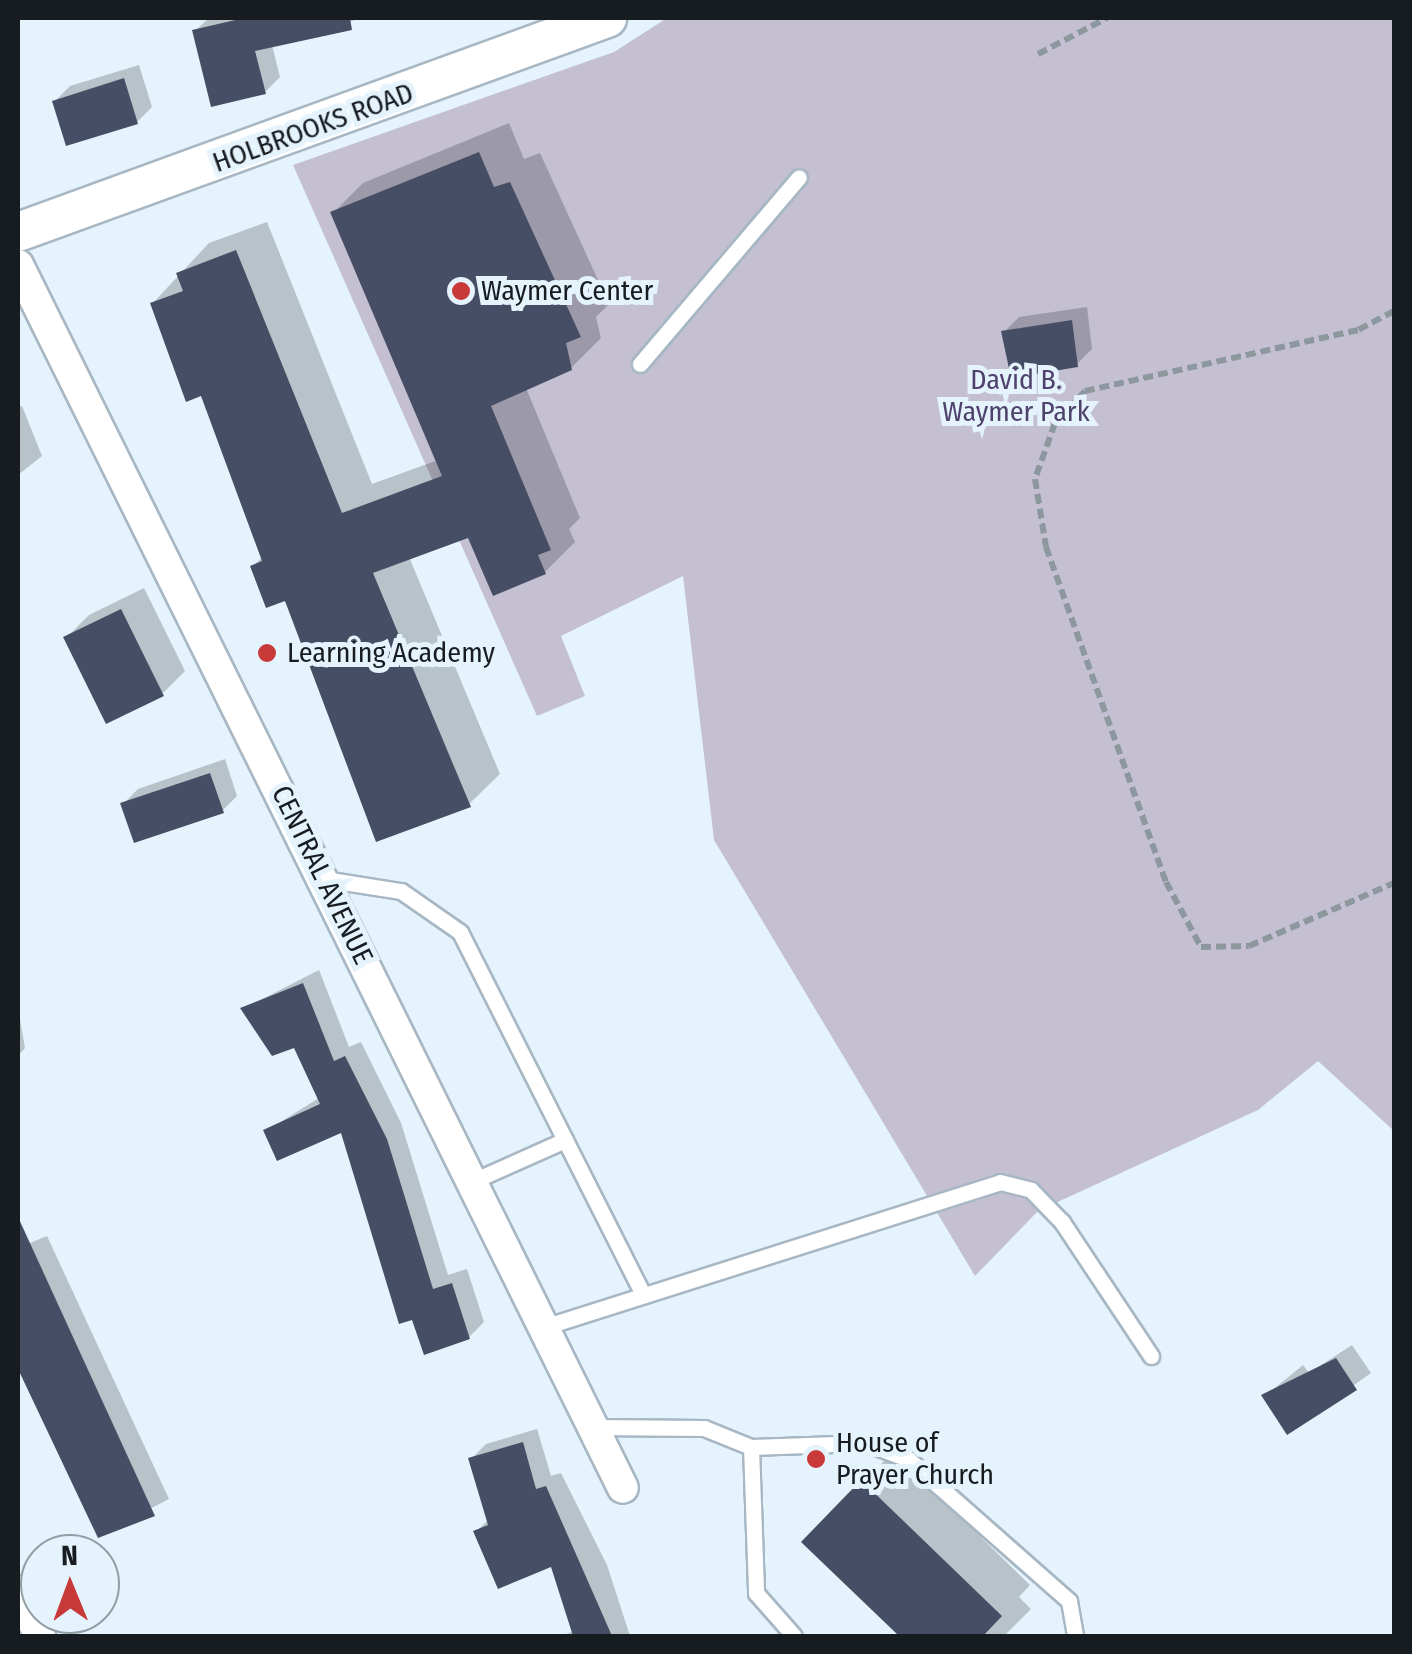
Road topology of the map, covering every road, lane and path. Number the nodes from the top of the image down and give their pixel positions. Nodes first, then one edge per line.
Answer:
1 (607, 18) edge
2 (1107, 18) edge
3 (1038, 54) dead end
4 (799, 176) dead end
5 (18, 232) edge
6 (18, 264) edge
7 (1394, 311) edge
8 (640, 364) dead end
9 (324, 879) junction
10 (1394, 883) edge
11 (565, 1140) junction
12 (472, 1181) junction
13 (643, 1295) junction
14 (544, 1328) junction
15 (1152, 1356) dead end
16 (593, 1427) junction
17 (751, 1447) junction
18 (623, 1488) dead end
19 (18, 1591) edge
20 (40, 1636) edge
21 (794, 1636) edge
22 (1075, 1636) edge

1 - 5 street, HOLBROOKS ROAD
2 - 3 path
4 - 8 lane
6 - 9 street, CENTRAL AVENUE
7 - 10 path
9 - 11 lane
9 - 12 street, CENTRAL AVENUE
11 - 12 lane
11 - 13 lane
12 - 14 street, CENTRAL AVENUE
13 - 14 lane
13 - 15 lane
14 - 16 street, CENTRAL AVENUE
16 - 17 lane
16 - 18 street, CENTRAL AVENUE
17 - 21 lane
17 - 22 lane
19 - 20 street

